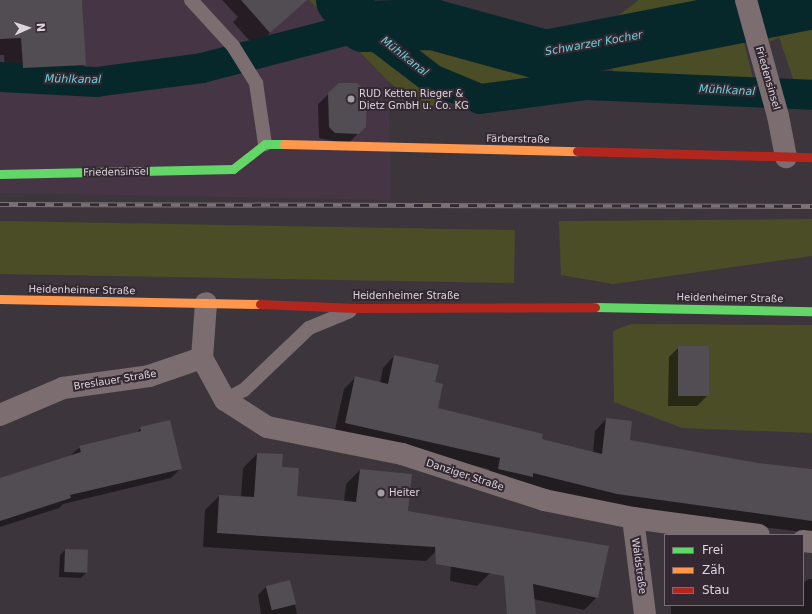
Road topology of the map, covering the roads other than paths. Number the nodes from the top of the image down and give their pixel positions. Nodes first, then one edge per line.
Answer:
1 (191, 0) edge
2 (746, 2) edge
3 (265, 144) junction
4 (786, 157) junction
5 (812, 157) edge
6 (0, 174) edge
7 (0, 299) edge
8 (206, 303) junction
9 (356, 308) junction
10 (812, 311) edge
11 (202, 358) junction
12 (225, 400) junction
13 (0, 415) edge
14 (633, 518) junction
15 (752, 534) edge
16 (645, 614) edge

1 - 3 lane
2 - 4 street, Friedensinsel
3 - 4 street, Färberstraße
3 - 6 street, Friedensinsel
4 - 5 street, Färberstraße
7 - 8 street, Heidenheimer Straße
8 - 9 street, Heidenheimer Straße
8 - 11 street
9 - 10 street, Heidenheimer Straße
9 - 12 lane
11 - 12 street, Danziger Straße
11 - 13 street, Breslauer Straße
12 - 14 street, Danziger Straße
14 - 15 street, Danziger Straße
14 - 16 street, Waldstraße

